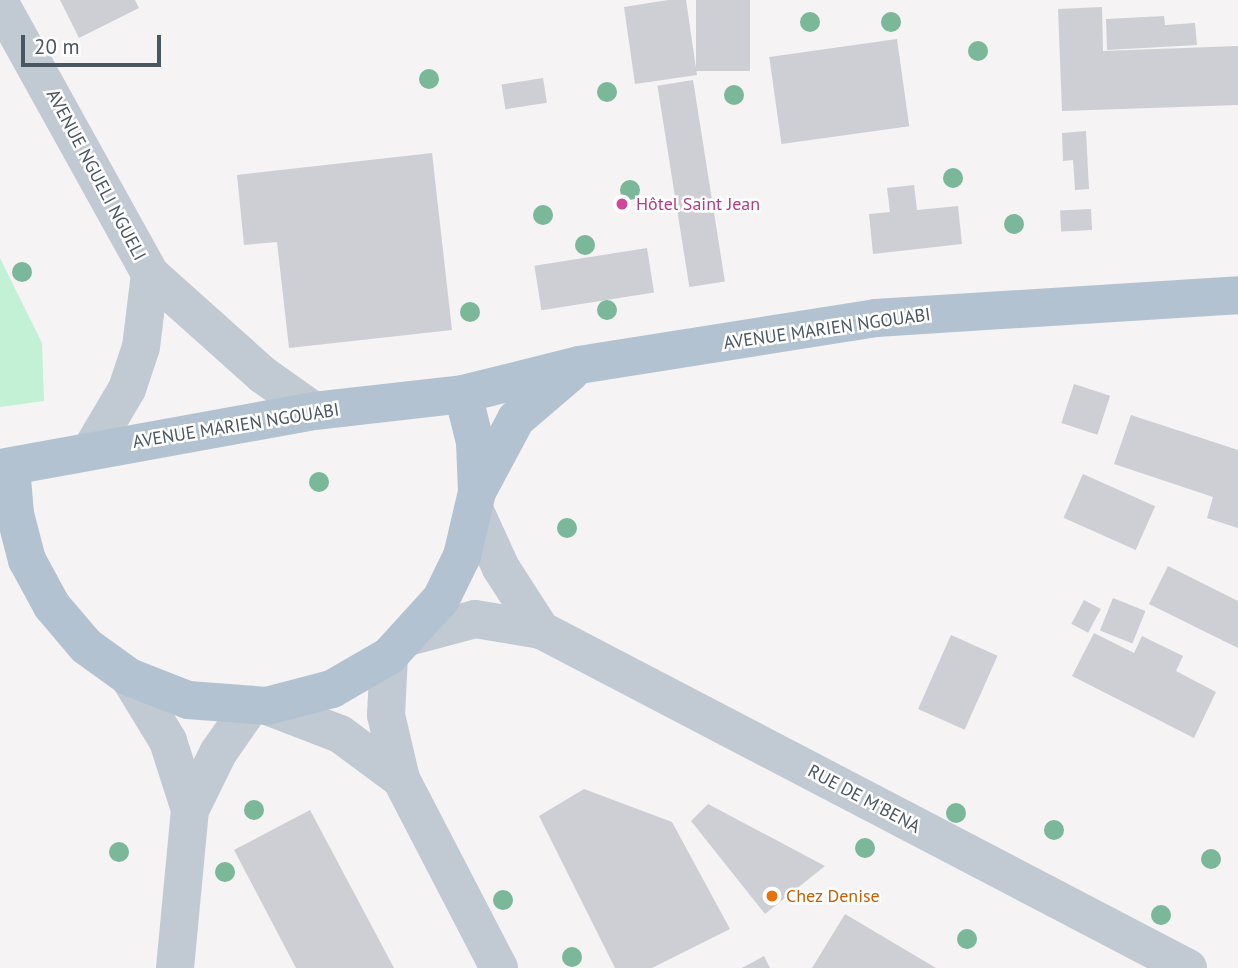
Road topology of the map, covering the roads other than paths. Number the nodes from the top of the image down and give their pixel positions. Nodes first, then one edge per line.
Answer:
1 (0, 3) edge
2 (150, 274) junction
3 (1238, 295) edge
4 (579, 365) junction
5 (463, 394) junction
6 (314, 411) junction
7 (91, 450) junction
8 (6, 467) edge
9 (476, 501) junction
10 (14, 549) edge
11 (541, 630) junction
12 (401, 646) junction
13 (129, 677) junction
14 (259, 706) junction
15 (401, 779) junction
16 (190, 810) junction
17 (175, 968) edge
18 (499, 968) edge
19 (1188, 968) edge

1 - 2 street, AVENUE NGUELI NGUELI
2 - 6 street, AVENUE NGUELI NGUELI
2 - 7 street
3 - 4 main road, AVENUE MARIEN NGOUABI
4 - 5 main road, AVENUE MARIEN NGOUABI
4 - 9 main road
5 - 6 main road, AVENUE MARIEN NGOUABI
5 - 9 main road, AVENUE MARIEN NGOUABI
6 - 7 main road, AVENUE MARIEN NGOUABI
7 - 8 main road, AVENUE MARIEN NGOUABI
8 - 10 main road, AVENUE MARIEN NGOUABI
9 - 11 street, RUE DE M'BENA
9 - 12 main road, AVENUE MARIEN NGOUABI
10 - 13 main road, AVENUE MARIEN NGOUABI
11 - 12 street, RUE DE M'BENA
11 - 19 street, RUE DE M'BENA
12 - 14 main road, AVENUE MARIEN NGOUABI
12 - 15 street
13 - 14 main road, AVENUE MARIEN NGOUABI
13 - 16 street
14 - 15 street
14 - 16 street
15 - 18 street
16 - 17 street

